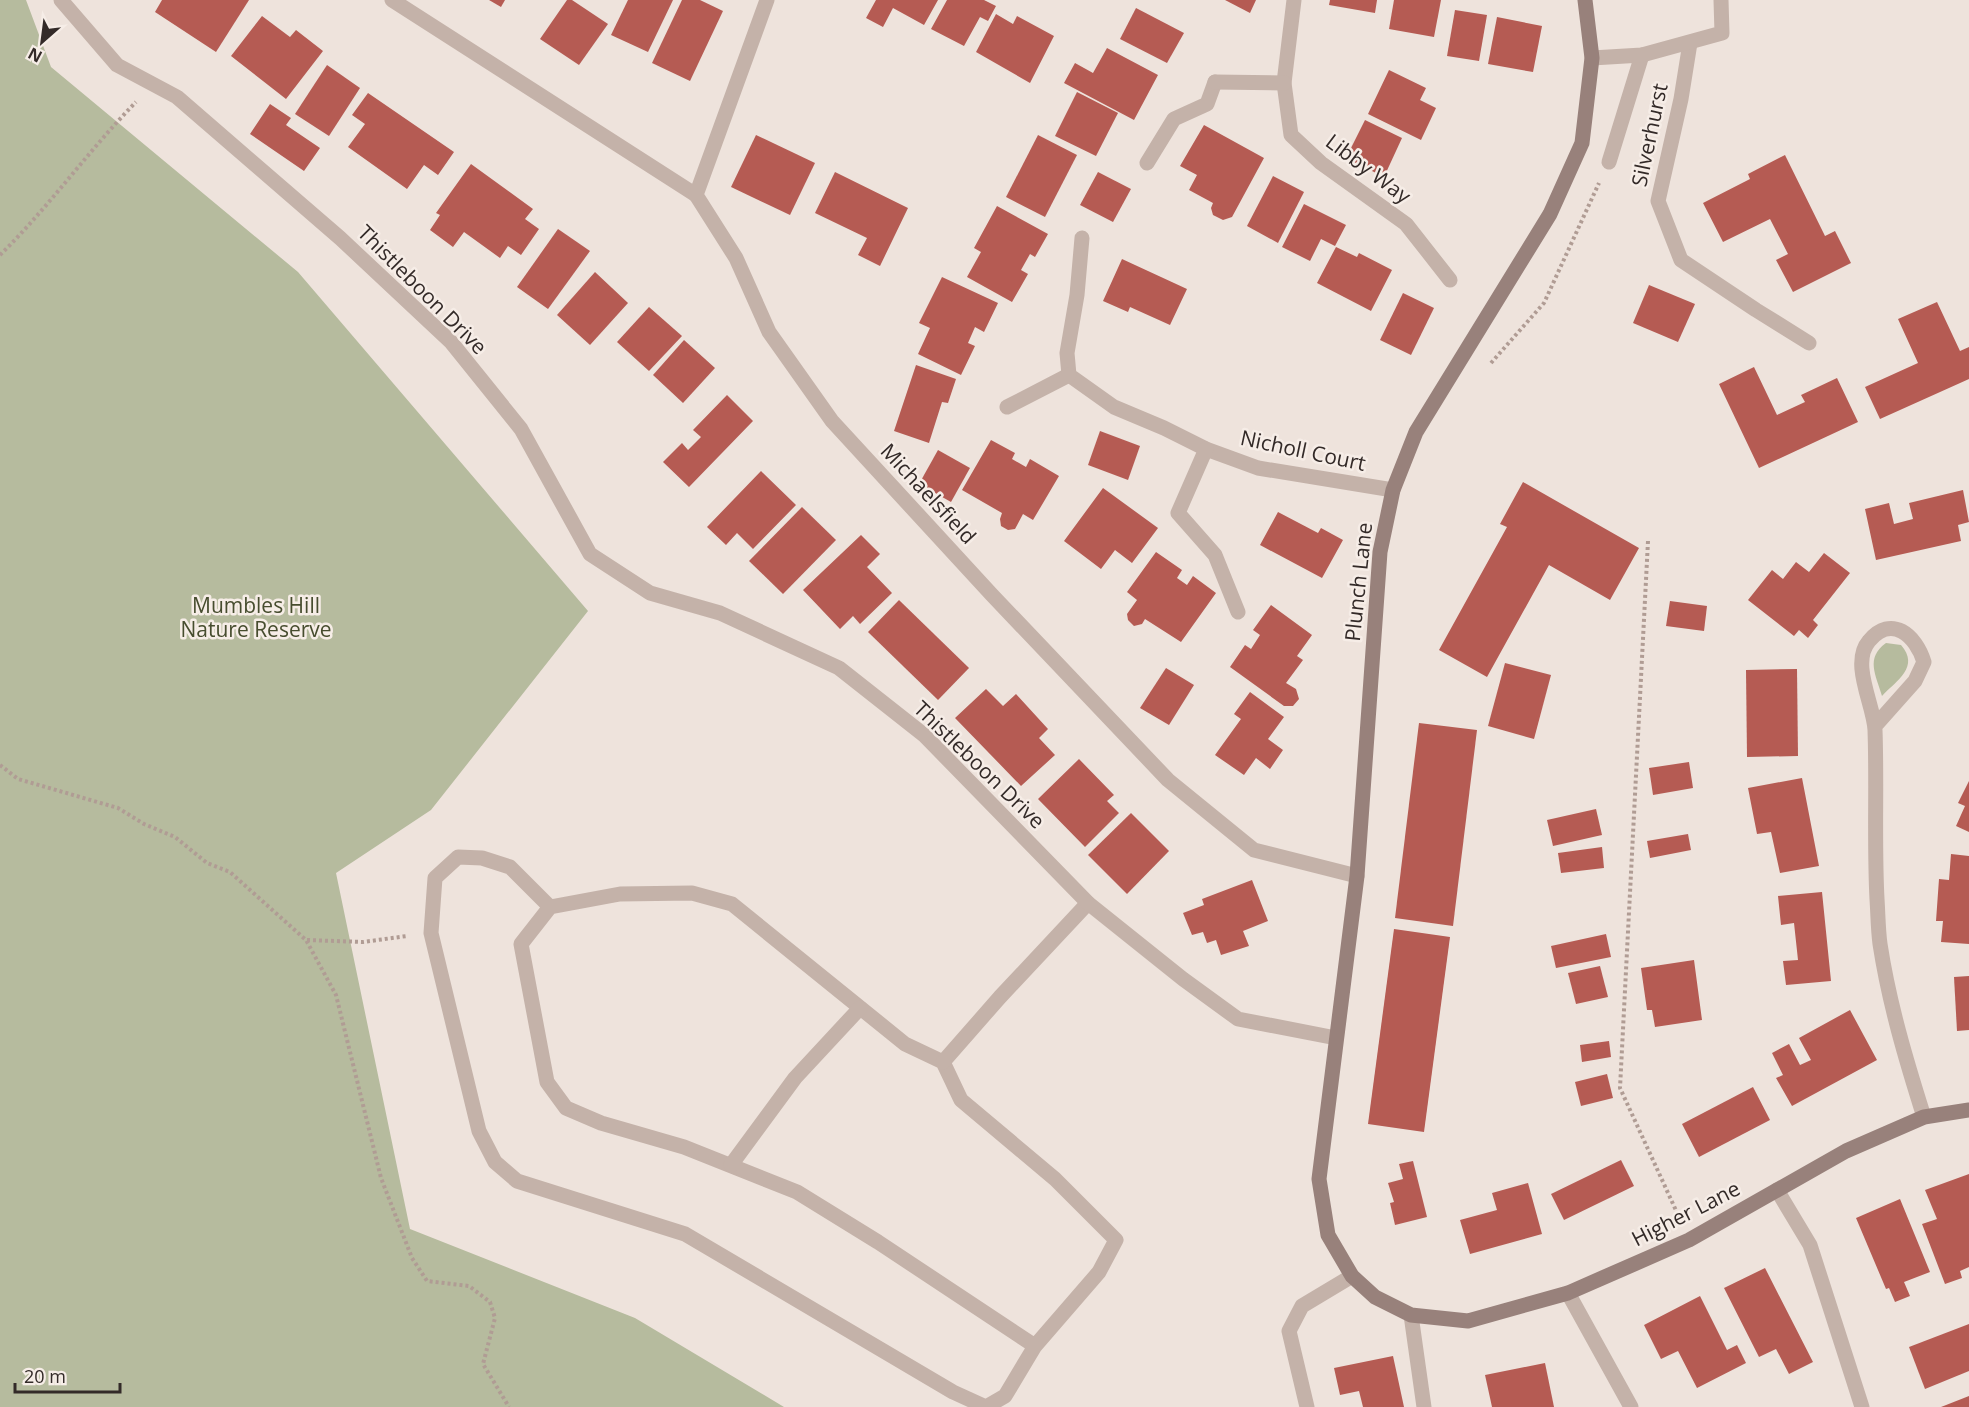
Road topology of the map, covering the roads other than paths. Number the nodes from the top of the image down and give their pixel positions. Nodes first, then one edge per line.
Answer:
1 (61, 0) edge
2 (392, 0) edge
3 (767, 0) edge
4 (1294, 0) edge
5 (1585, 0) edge
6 (1721, 0) edge
7 (1690, 42) junction
8 (1642, 55) junction
9 (1592, 58) junction
10 (1284, 83) junction
11 (1609, 162) dead end
12 (1147, 163) dead end
13 (696, 195) junction
14 (1082, 238) dead end
15 (1450, 280) dead end
16 (1809, 343) dead end
17 (1069, 375) junction
18 (1006, 407) dead end
19 (1206, 449) junction
20 (1393, 490) junction
21 (1238, 612) dead end
22 (1875, 726) junction
23 (1357, 876) junction
24 (1088, 903) junction
25 (550, 907) junction
26 (860, 1008) junction
27 (1336, 1038) junction
28 (943, 1062) junction
29 (1969, 1110) edge
30 (1924, 1117) junction
31 (731, 1166) junction
32 (1777, 1190) junction
33 (1352, 1276) junction
34 (1568, 1293) junction
35 (1411, 1315) junction
36 (1035, 1346) junction
37 (1307, 1407) edge
38 (1424, 1407) edge
39 (1631, 1407) edge
40 (1862, 1407) edge

1 - 24 street, Thistleboon Drive
2 - 13 street
3 - 13 street
4 - 10 street, Libby Way
5 - 9 street, Plunch Lane
6 - 7 street
7 - 8 street
7 - 16 street, Silverhurst
8 - 9 street
8 - 11 street
9 - 20 street, Plunch Lane
10 - 12 street
10 - 15 street, Libby Way
13 - 23 street, Michaelsfield
14 - 17 street
17 - 18 street
17 - 19 street, Nicholl Court
19 - 20 street, Nicholl Court
19 - 21 street
20 - 23 street, Plunch Lane
22 - 22 street
22 - 30 street
23 - 27 street, Plunch Lane
24 - 27 street, Thistleboon Drive
24 - 28 street
25 - 26 street
25 - 31 street
25 - 36 street
26 - 28 street
26 - 31 street
27 - 33 street, Plunch Lane
28 - 36 street
29 - 30 street, Higher Lane
30 - 32 street, Higher Lane
31 - 36 street
32 - 34 street, Higher Lane
32 - 40 street
33 - 35 street, Plunch Lane
33 - 37 street
34 - 35 street, Higher Lane
34 - 39 street
35 - 38 street

